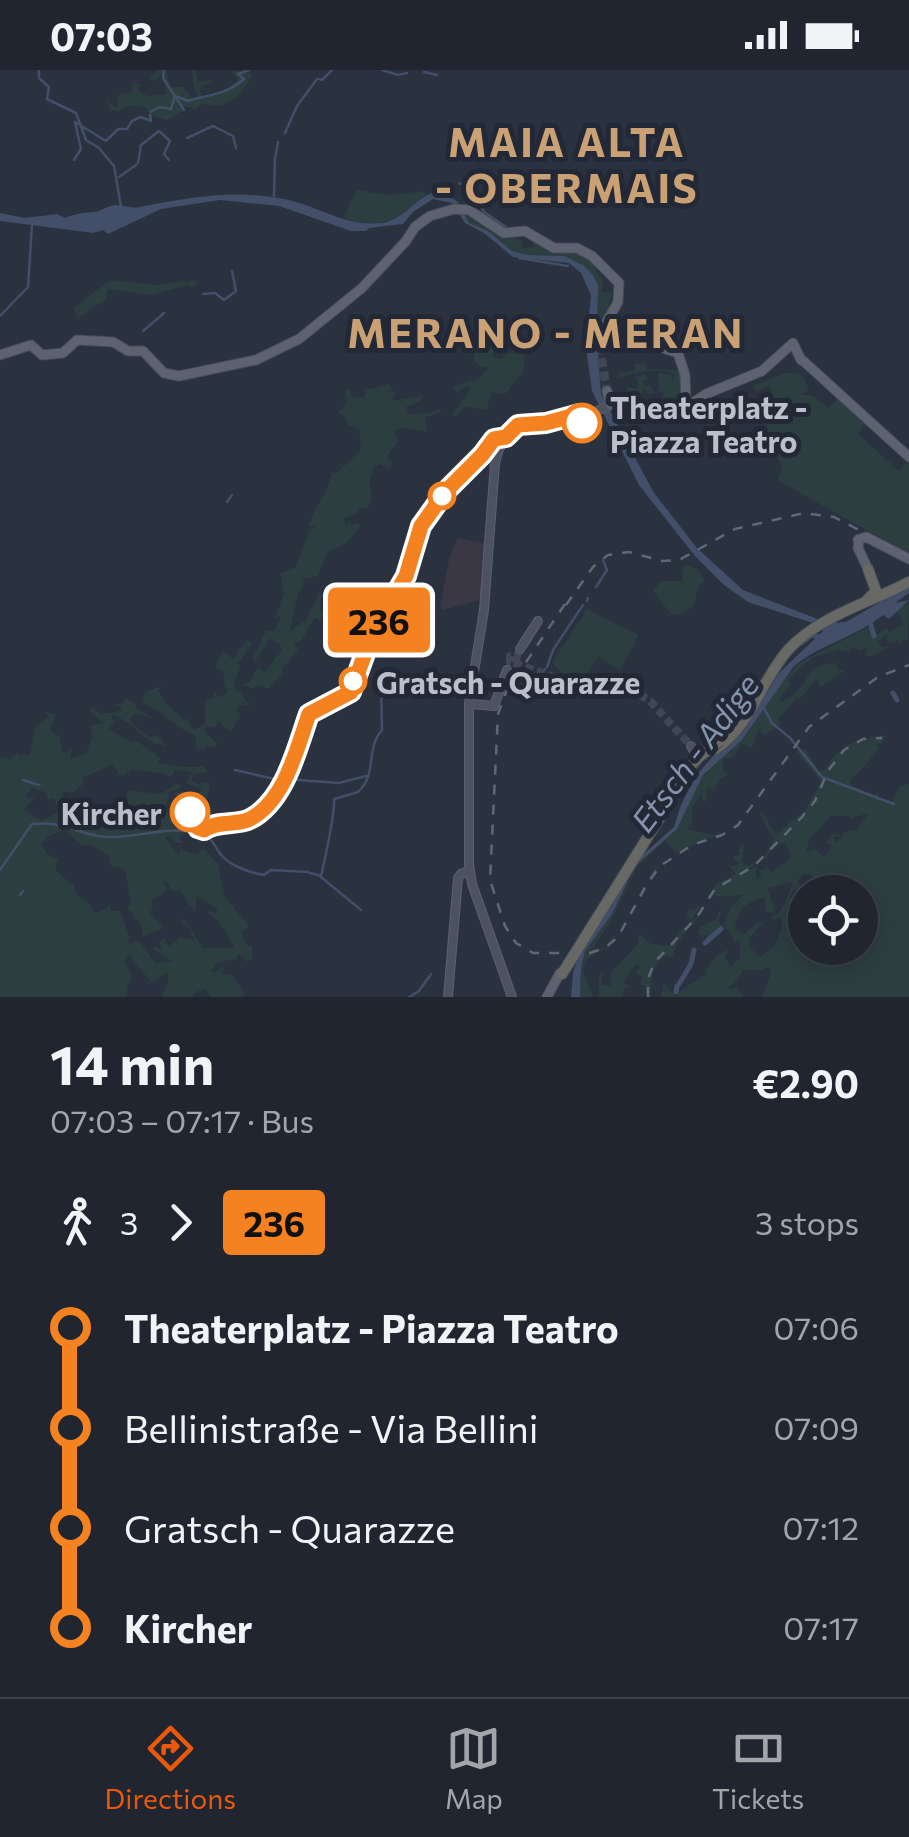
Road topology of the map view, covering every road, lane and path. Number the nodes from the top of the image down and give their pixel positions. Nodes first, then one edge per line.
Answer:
1 (0, 355) edge
2 (606, 391) tunnel mouth
3 (685, 404) junction
4 (594, 412) junction
5 (909, 456) edge
6 (909, 560) edge
7 (868, 569) joint
8 (909, 581) edge
9 (875, 584) junction
10 (891, 589) junction
11 (852, 608) junction
12 (827, 620) junction
13 (538, 622) dead end
14 (520, 650) tunnel mouth
15 (781, 657) junction
16 (506, 670) dead end
17 (471, 703) junction
18 (739, 726) junction
19 (695, 761) junction
20 (665, 813) junction
21 (656, 831) dead end
22 (637, 854) junction
23 (470, 871) junction
24 (561, 973) junction
25 (550, 994) edge
26 (448, 997) edge
27 (512, 997) edge
28 (560, 997) edge

1 - 3 main road
2 - 4 main road
3 - 4 main road
3 - 5 main road
4 - 17 main road
6 - 7 main road
7 - 9 highway
8 - 10 highway
8 - 12 highway
9 - 10 highway
9 - 11 highway
10 - 11 highway
11 - 12 highway
12 - 15 highway
12 - 15 highway
13 - 14 main road
15 - 18 highway
15 - 18 highway
16 - 17 main road
17 - 23 main road
18 - 19 highway, bridge
18 - 19 highway
19 - 20 highway
20 - 22 highway
20 - 24 highway
21 - 22 highway
22 - 24 highway
23 - 26 main road
23 - 27 main road
24 - 25 main road
24 - 28 main road

